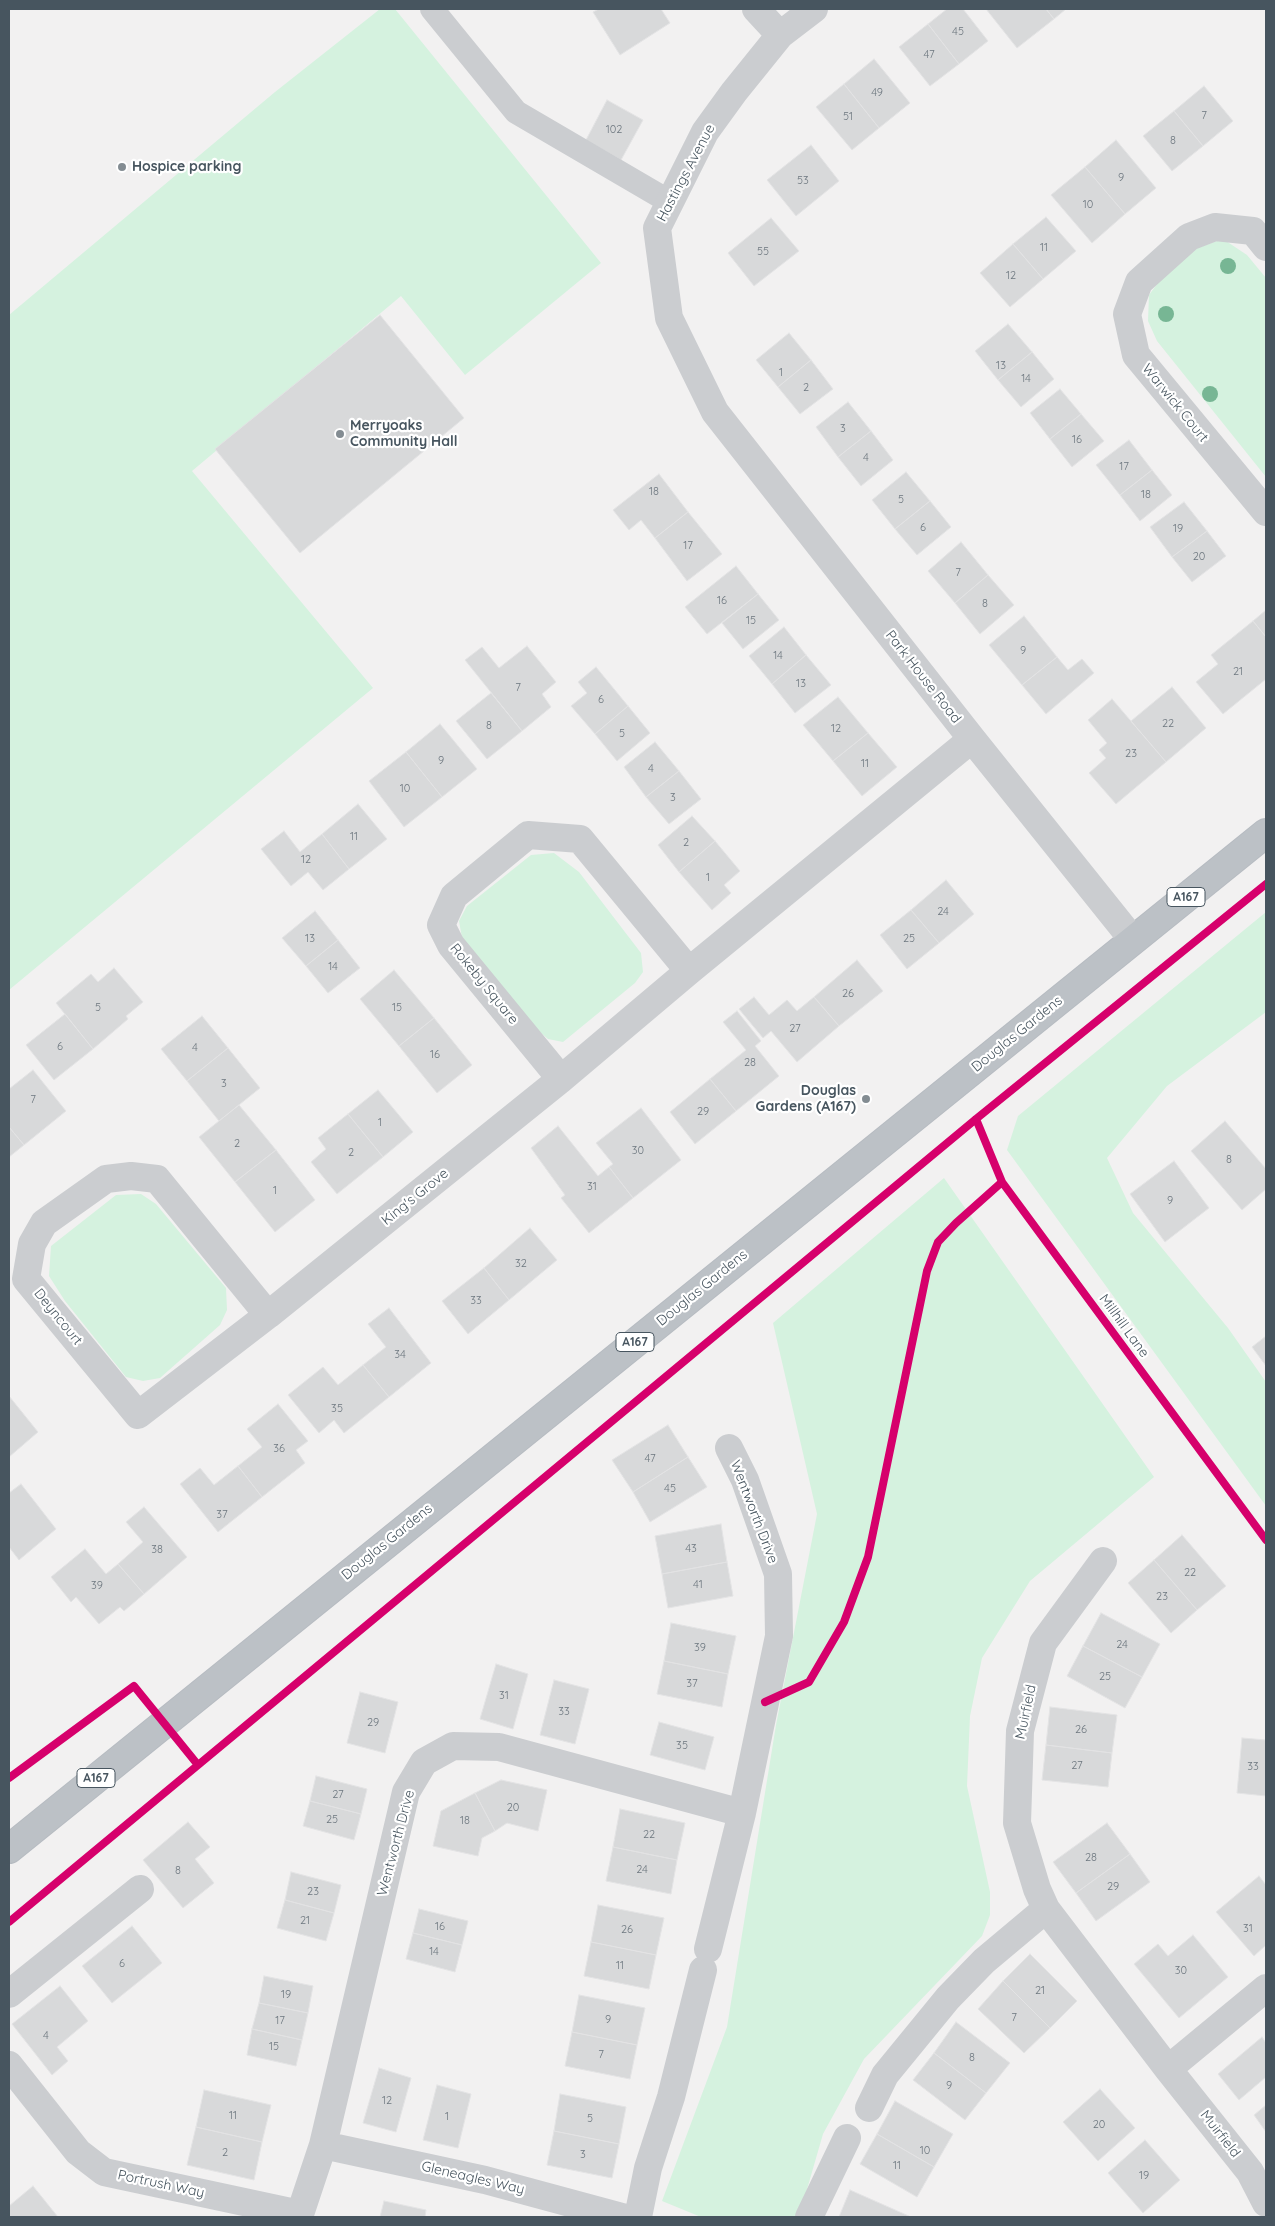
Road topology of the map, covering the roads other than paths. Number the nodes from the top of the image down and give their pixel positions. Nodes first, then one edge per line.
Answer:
1 (432, 9) edge
2 (756, 9) edge
3 (814, 9) edge
4 (780, 35) junction
5 (670, 202) junction
6 (1266, 247) edge
7 (715, 412) joint
8 (1266, 512) edge
9 (972, 739) junction
10 (1266, 833) edge
11 (1133, 940) junction
12 (689, 971) junction
13 (561, 1080) junction
14 (268, 1315) junction
15 (730, 1448) dead end
16 (1103, 1561) dead end
17 (742, 1813) junction
18 (9, 1849) edge
19 (140, 1889) dead end
20 (1046, 1909) junction
21 (1266, 1988) edge
22 (9, 1994) edge
23 (9, 2065) edge
24 (1168, 2069) junction
25 (869, 2108) dead end
26 (847, 2138) dead end
27 (323, 2145) junction
28 (1266, 2203) edge
29 (300, 2215) edge
30 (622, 2217) edge
31 (638, 2217) edge
32 (809, 2217) edge

1 - 5 lane
2 - 4 street
3 - 4 street, Hastings Avenue
4 - 5 street, Hastings Avenue
5 - 7 street, Hastings Avenue
6 - 8 street, Warwick Court
7 - 9 street, Park House Road
9 - 11 street, Park House Road
9 - 12 street, King's Grove
10 - 11 highway, Douglas Gardens / A167
11 - 18 highway, Douglas Gardens / A167
12 - 13 street, King's Grove
12 - 13 street, Rokeby Square
13 - 14 street, King's Grove
14 - 14 street, Deyncourt
15 - 17 street, Wentworth Drive
16 - 20 street, Muirfield
17 - 27 street, Wentworth Drive
17 - 31 street, Wentworth Drive
19 - 22 street
20 - 24 street, Muirfield
20 - 25 street
21 - 24 street
23 - 29 street, Portrush Way
24 - 28 street, Muirfield
26 - 32 street
27 - 29 street, Wentworth Drive
27 - 30 street, Gleneagles Way

